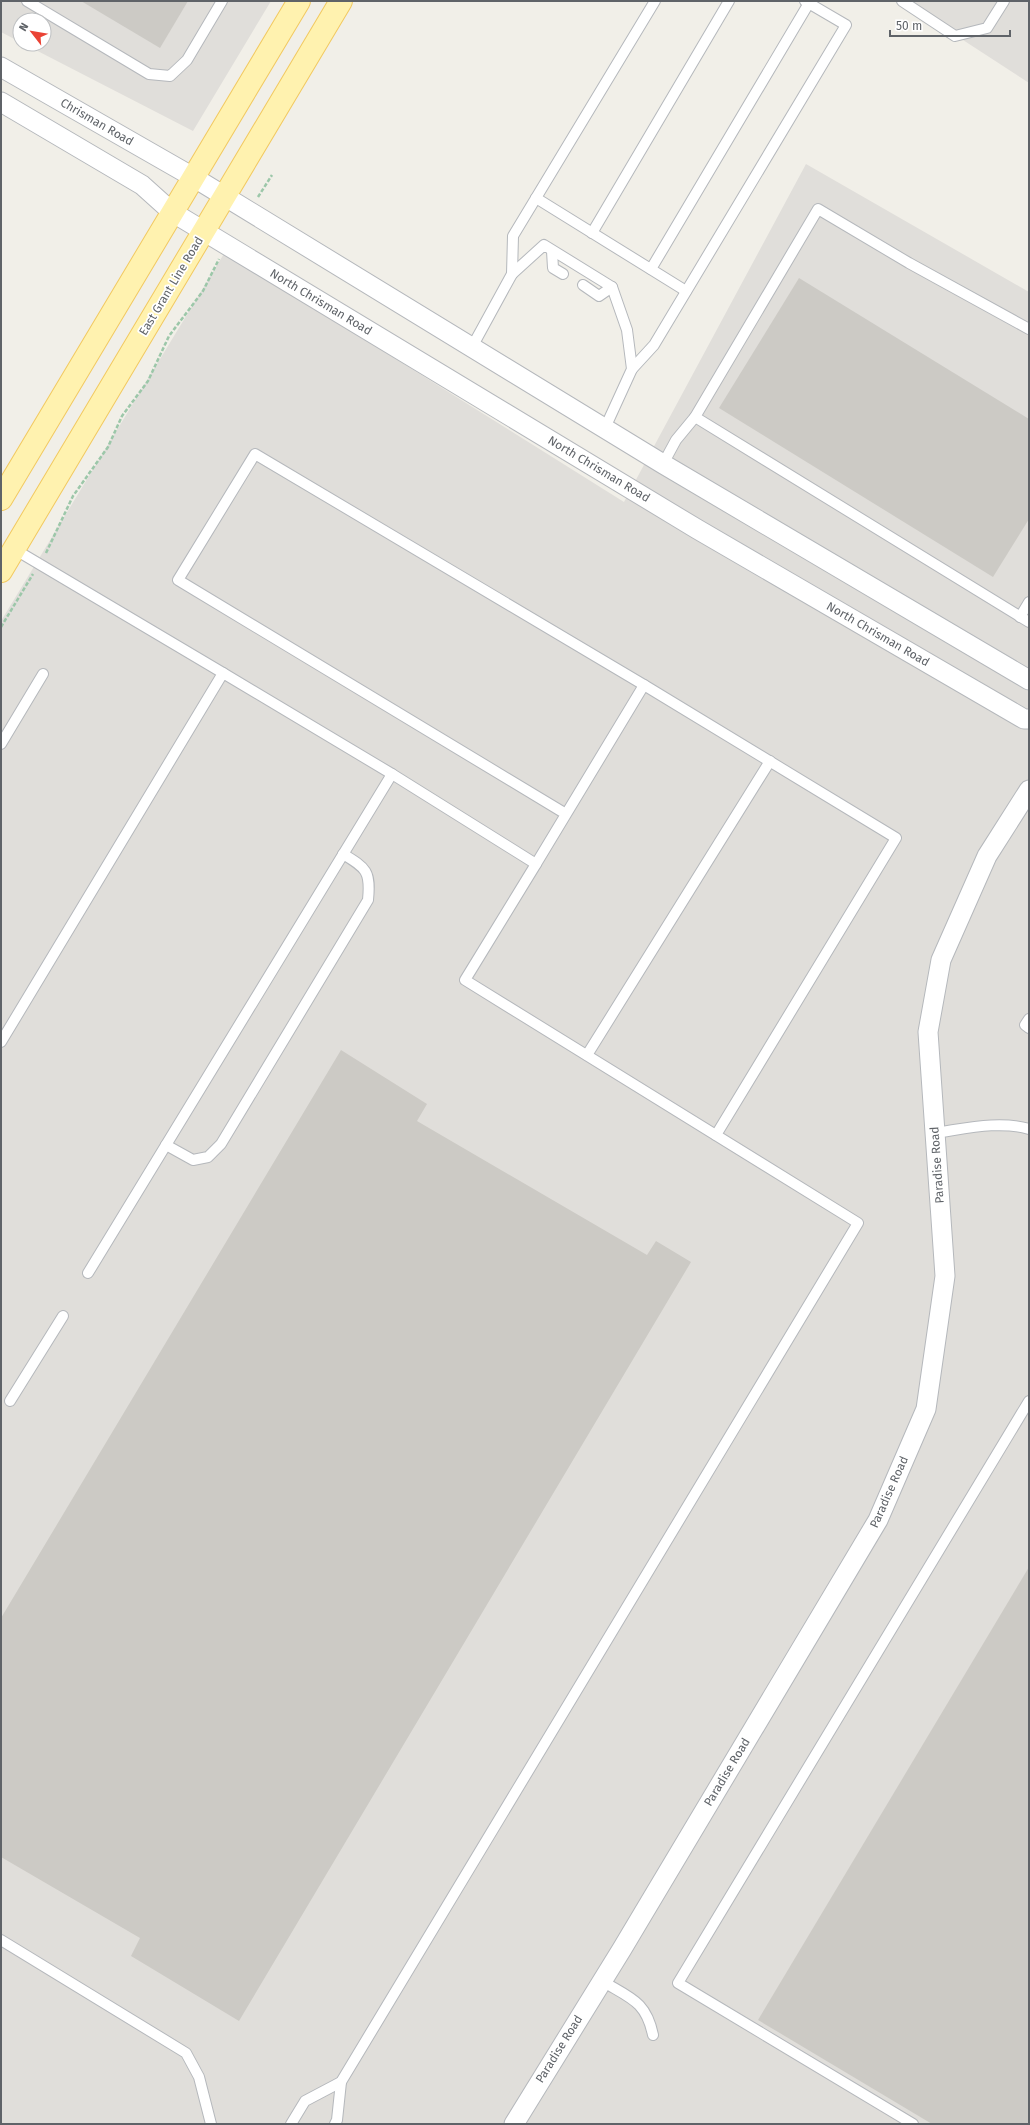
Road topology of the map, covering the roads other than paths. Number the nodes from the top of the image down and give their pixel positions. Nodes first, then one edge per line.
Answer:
1 (27, 1) edge
2 (222, 1) edge
3 (299, 1) edge
4 (341, 1) edge
5 (655, 1) edge
6 (729, 1) edge
7 (902, 1) edge
8 (1004, 1) edge
9 (807, 2) edge
10 (1, 67) edge
11 (1, 102) edge
12 (193, 178) junction
13 (224, 196) junction
14 (536, 198) junction
15 (172, 212) junction
16 (204, 231) junction
17 (592, 233) junction
18 (552, 251) junction
19 (651, 269) junction
20 (512, 274) junction
21 (563, 274) dead end
22 (583, 285) dead end
23 (612, 287) junction
24 (686, 291) junction
25 (1029, 329) edge
26 (472, 347) junction
27 (632, 368) junction
28 (695, 417) junction
29 (605, 428) junction
30 (663, 464) junction
31 (3, 490) edge
32 (14, 549) junction
33 (1, 571) edge
34 (1029, 602) edge
35 (1025, 620) edge
36 (223, 673) junction
37 (43, 674) dead end
38 (1029, 680) edge
39 (644, 685) junction
40 (1029, 719) edge
41 (1, 744) edge
42 (770, 761) junction
43 (392, 774) junction
44 (1029, 790) edge
45 (566, 814) junction
46 (343, 854) junction
47 (536, 864) junction
48 (1029, 1019) edge
49 (1029, 1028) edge
50 (1, 1042) edge
51 (587, 1055) junction
52 (1029, 1128) edge
53 (934, 1133) junction
54 (716, 1135) junction
55 (166, 1145) junction
56 (88, 1274) dead end
57 (63, 1316) dead end
58 (10, 1401) dead end
59 (1029, 1402) edge
60 (1, 1940) edge
61 (602, 1982) junction
62 (653, 2035) dead end
63 (341, 2082) junction
64 (211, 2124) edge
65 (291, 2124) edge
66 (335, 2124) edge
67 (514, 2124) edge
68 (913, 2124) edge

1 - 2 lane
3 - 12 main road
4 - 13 main road, East Grant Line Road
5 - 14 lane
6 - 17 lane
7 - 8 lane
9 - 19 lane
9 - 24 lane
10 - 12 street, Chrisman Road
11 - 15 street
12 - 13 street
12 - 15 main road
13 - 16 main road, East Grant Line Road
13 - 26 street
14 - 17 lane
14 - 20 lane
15 - 16 street, North Chrisman Road
15 - 31 main road
16 - 32 main road, East Grant Line Road
16 - 40 street, North Chrisman Road
17 - 19 lane
18 - 20 lane
18 - 21 lane
18 - 23 lane
19 - 24 lane
20 - 26 lane
22 - 23 lane
23 - 27 lane
24 - 27 lane
25 - 28 lane
26 - 29 street
27 - 29 lane
28 - 30 lane
28 - 35 lane
29 - 30 street
30 - 38 street
32 - 33 main road, East Grant Line Road
32 - 36 lane
34 - 35 lane
36 - 43 lane
36 - 50 lane
37 - 41 lane
39 - 42 lane
39 - 45 lane
39 - 45 lane
42 - 51 lane
42 - 54 lane
43 - 46 lane
43 - 47 lane
44 - 53 street, Paradise Road
45 - 47 lane
46 - 55 lane
46 - 55 lane
47 - 51 lane
48 - 49 lane
51 - 54 lane
52 - 53 lane
53 - 61 street, Paradise Road
54 - 63 lane
55 - 56 lane
57 - 58 lane
59 - 68 lane
60 - 64 lane
61 - 62 lane
61 - 67 street, Paradise Road
63 - 65 lane
63 - 66 lane

